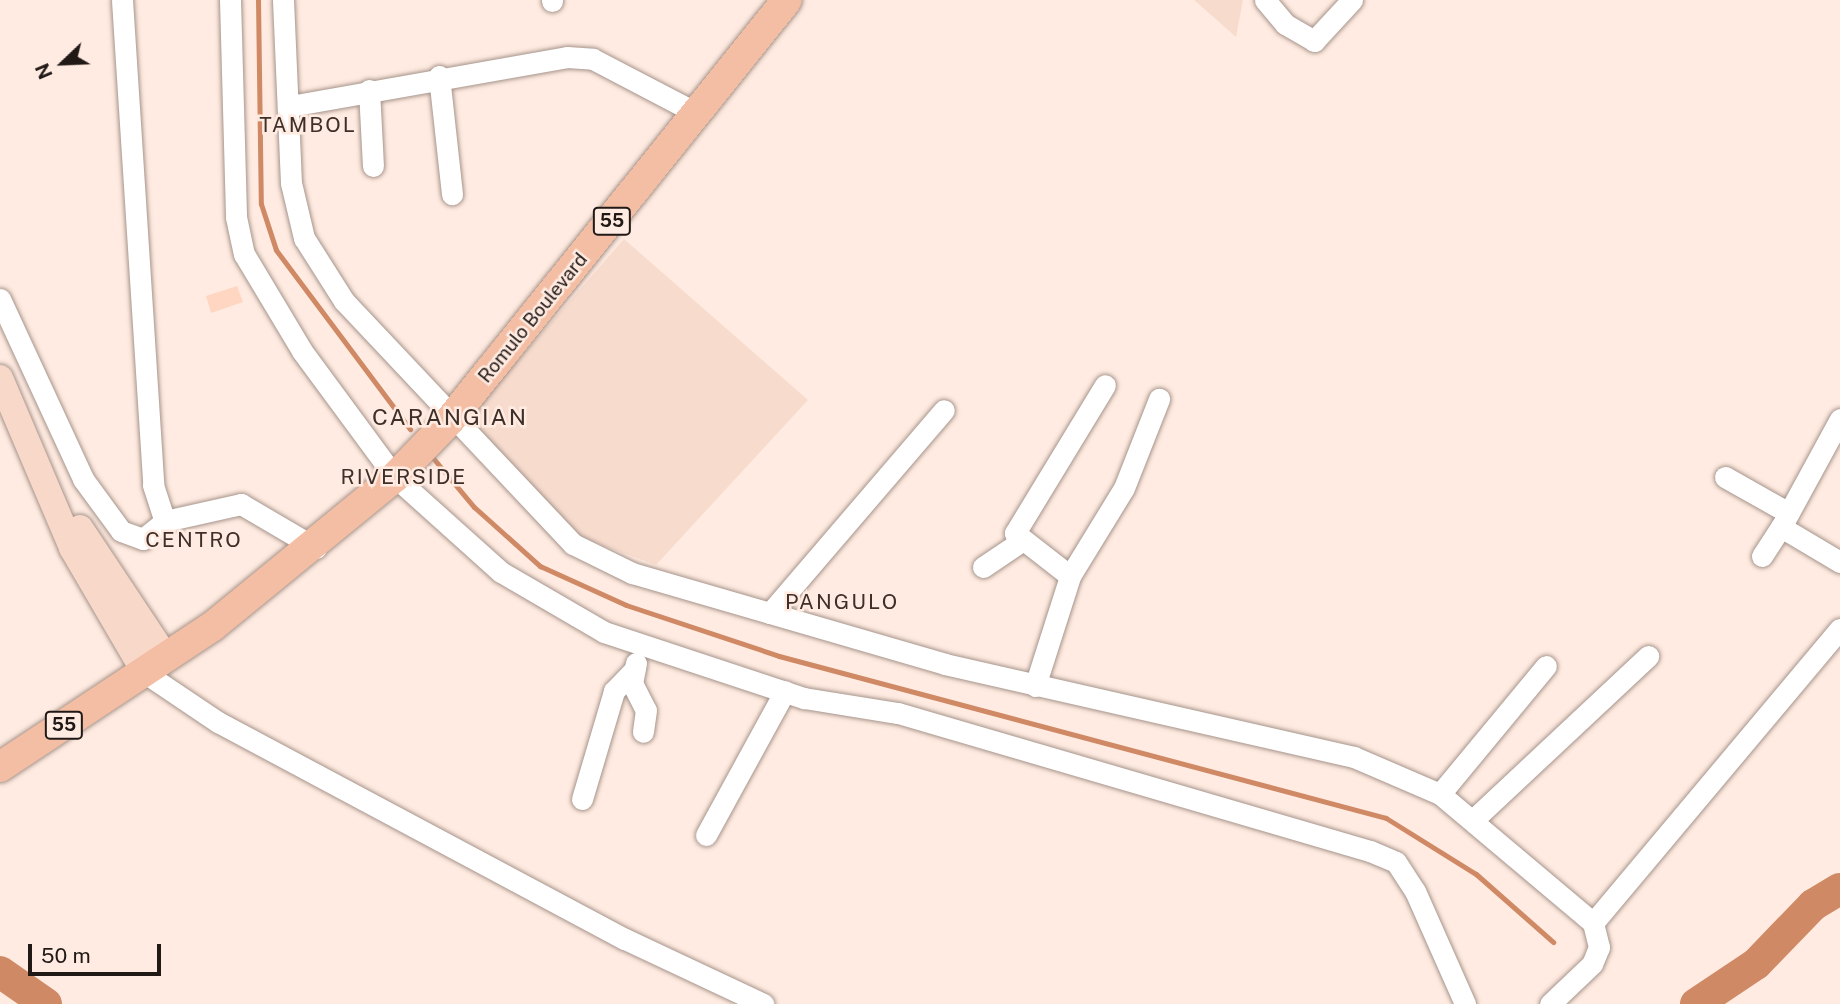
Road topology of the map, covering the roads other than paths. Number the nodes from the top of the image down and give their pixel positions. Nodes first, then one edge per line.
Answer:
1 (122, 0) edge
2 (230, 0) edge
3 (285, 0) edge
4 (787, 0) edge
5 (1265, 0) edge
6 (1352, 0) edge
7 (439, 76) junction
8 (369, 90) junction
9 (290, 106) junction
10 (698, 114) junction
11 (373, 166) dead end
12 (452, 194) dead end
13 (0, 299) edge
14 (0, 378) edge
15 (1105, 385) dead end
16 (1159, 398) dead end
17 (944, 410) dead end
18 (1840, 419) edge
19 (450, 420) junction
20 (395, 477) junction
21 (1725, 478) dead end
22 (1784, 519) junction
23 (165, 522) junction
24 (1020, 542) junction
25 (316, 548) junction
26 (1762, 556) dead end
27 (1840, 562) edge
28 (983, 567) dead end
29 (1070, 576) junction
30 (770, 613) junction
31 (1840, 629) edge
32 (639, 644) junction
33 (1648, 656) dead end
34 (1546, 666) dead end
35 (634, 670) junction
36 (147, 672) junction
37 (1035, 686) junction
38 (785, 691) junction
39 (643, 732) dead end
40 (0, 767) edge
41 (1440, 794) junction
42 (582, 799) dead end
43 (1473, 820) junction
44 (706, 835) dead end
45 (1593, 923) junction
46 (763, 1004) edge
47 (1465, 1004) edge
48 (1550, 1004) edge

1 - 23 street
2 - 20 street
3 - 9 street
4 - 10 highway, Romulo Boulevard / 55
5 - 6 street
7 - 8 street
7 - 10 street
7 - 12 street
8 - 9 street
8 - 11 street
9 - 19 street
10 - 19 highway, Romulo Boulevard / 55
13 - 23 street
14 - 36 main road
15 - 24 street
16 - 29 street
17 - 30 street
18 - 22 street
19 - 20 highway, Romulo Boulevard / 55
19 - 30 street
20 - 25 highway, Romulo Boulevard / 55
20 - 32 street
21 - 22 street
22 - 26 street
22 - 27 street
23 - 25 street
24 - 28 street
24 - 29 street
25 - 36 highway, Romulo Boulevard / 55
29 - 37 street
30 - 37 street
31 - 45 street
32 - 35 street
32 - 38 street
33 - 43 street
34 - 41 street
35 - 39 street
35 - 42 street
36 - 40 highway, Romulo Boulevard / 55
36 - 46 street
37 - 41 street
38 - 44 street
38 - 47 street
41 - 43 street
43 - 45 street
45 - 48 street

